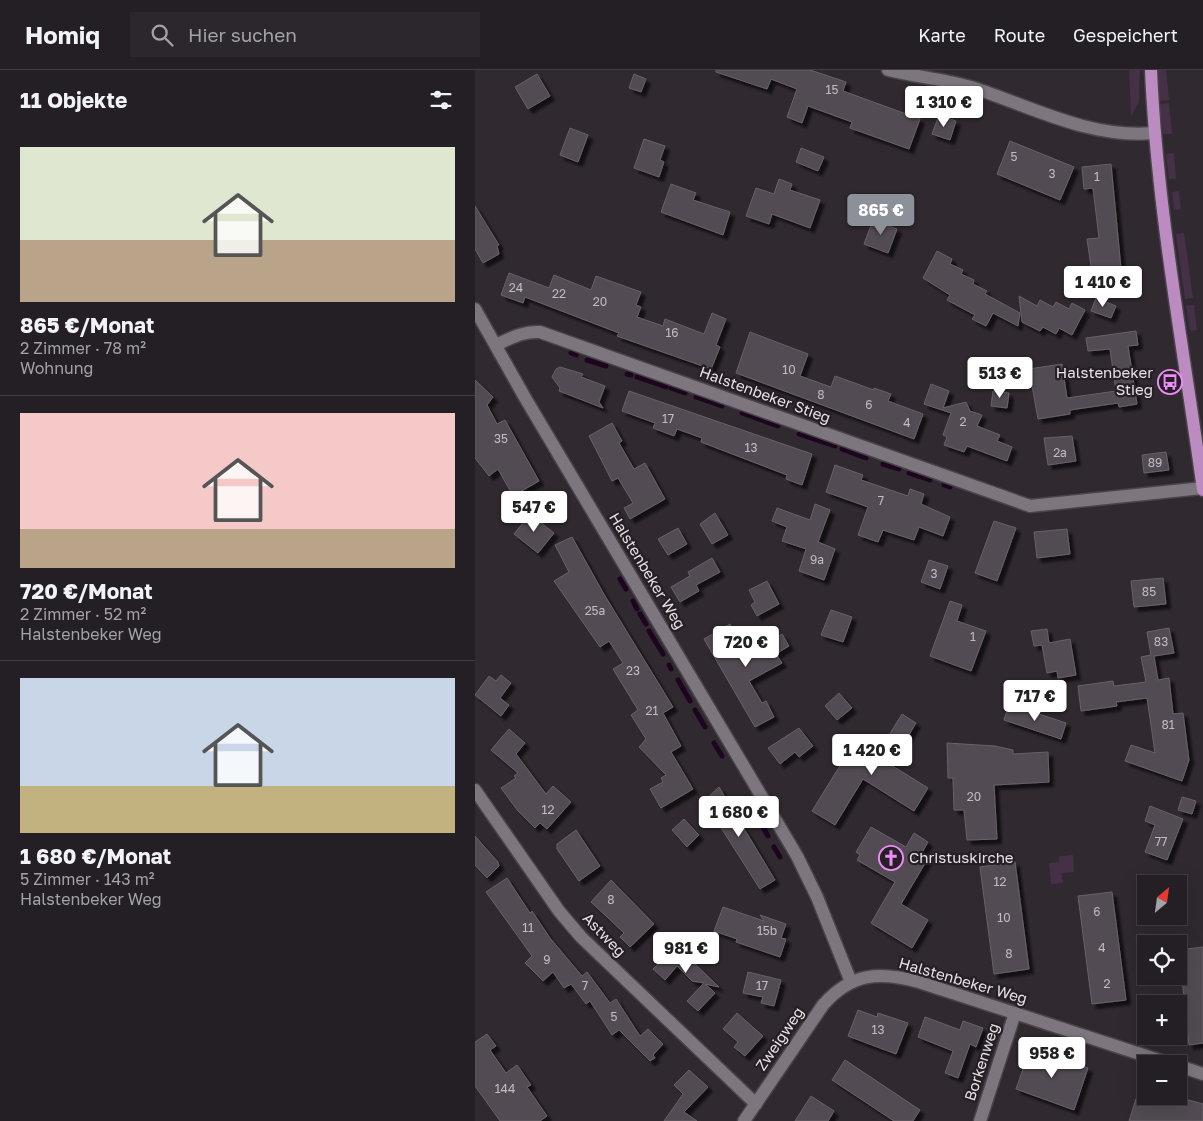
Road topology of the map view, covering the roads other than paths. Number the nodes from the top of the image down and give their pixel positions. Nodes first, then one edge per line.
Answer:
1 (888, 70) edge
2 (1151, 70) edge
3 (1153, 133) junction
4 (475, 309) edge
5 (496, 345) junction
6 (1203, 489) edge
7 (475, 790) edge
8 (851, 982) junction
9 (1015, 1013) junction
10 (1143, 1055) edge
11 (1187, 1069) edge
12 (1203, 1074) edge
13 (755, 1104) junction
14 (744, 1121) edge
15 (979, 1121) edge

1 - 3 street
2 - 3 main road
3 - 6 main road
4 - 5 street, Halstenbeker Weg
5 - 6 street, Halstenbeker Stieg
5 - 8 street, Halstenbeker Weg
7 - 13 street, Astweg
8 - 9 street, Halstenbeker Weg
8 - 13 street, Zweigweg
9 - 10 street, Halstenbeker Weg
9 - 15 street, Borkenweg
11 - 12 street
13 - 14 street, Zweigweg

